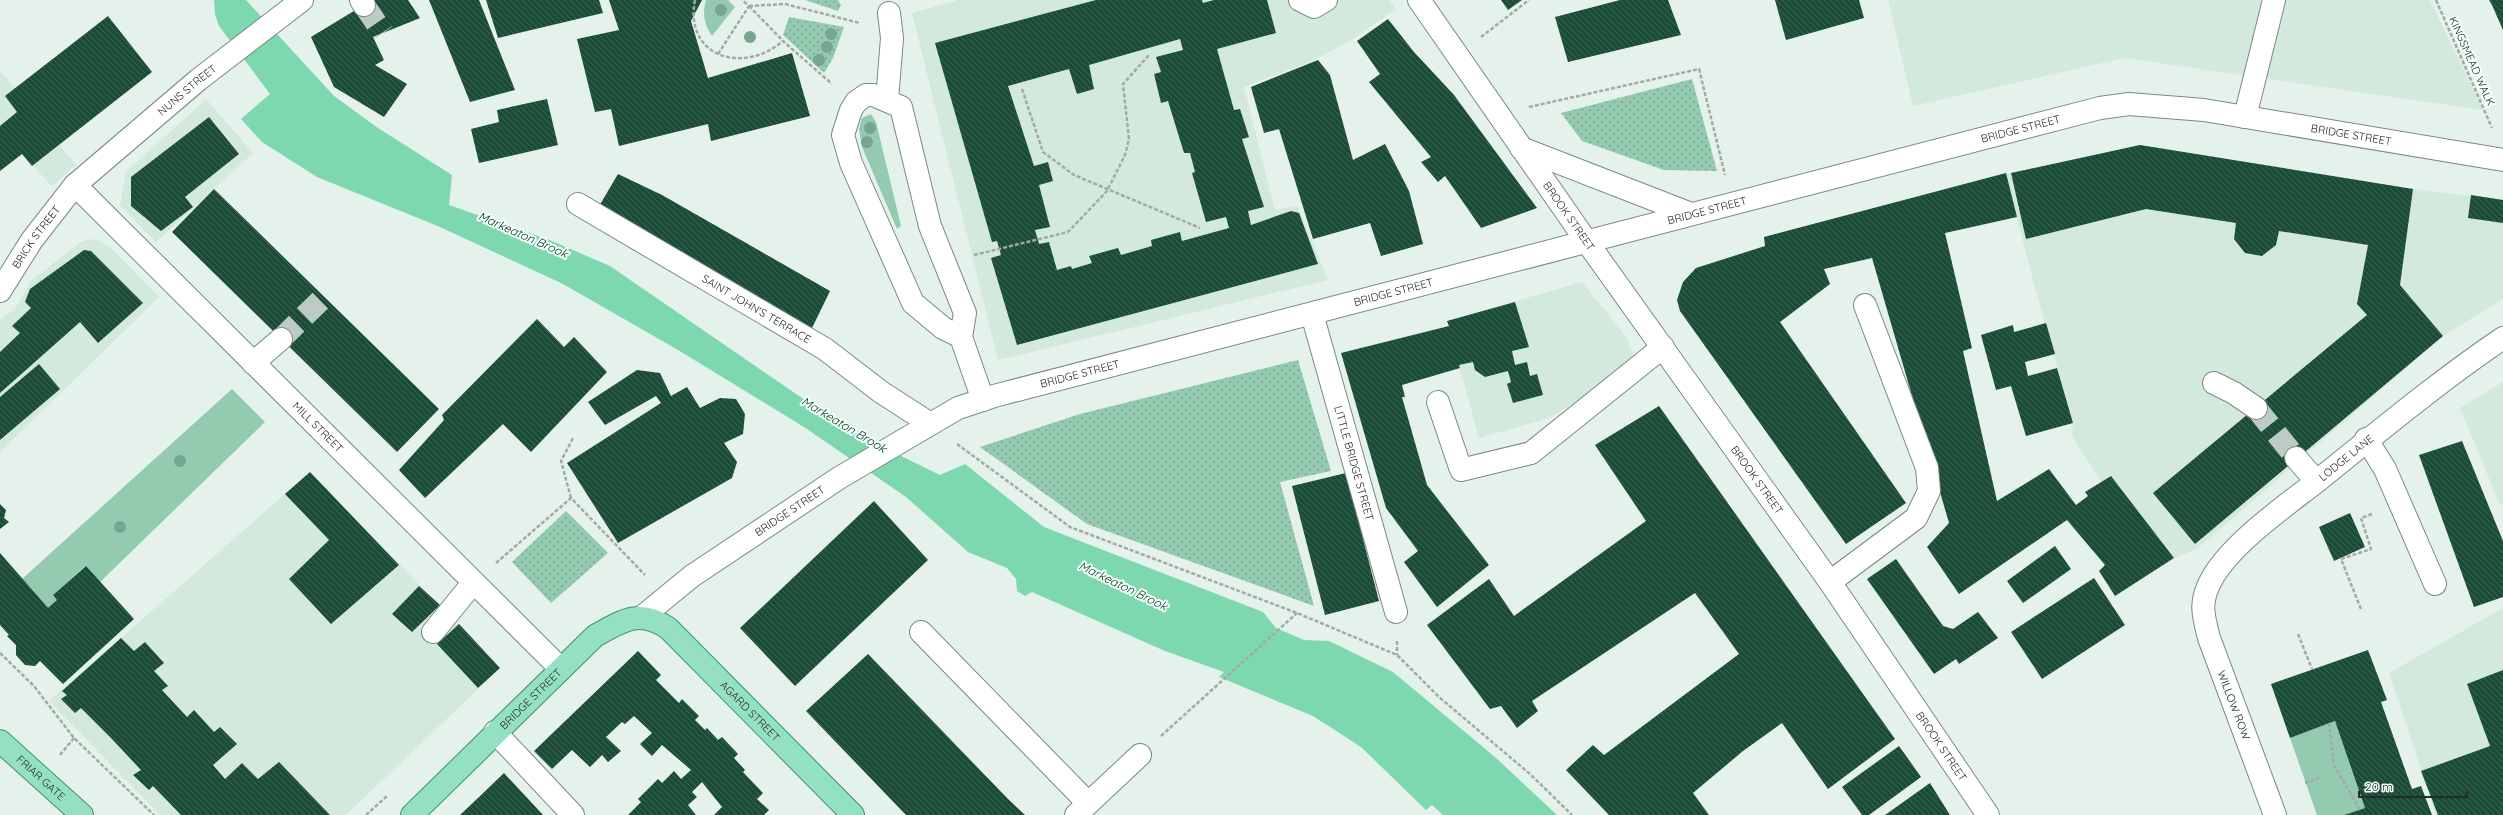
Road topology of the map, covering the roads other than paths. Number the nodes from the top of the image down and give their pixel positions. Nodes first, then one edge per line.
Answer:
1 (302, 0) edge
2 (1300, 0) edge
3 (1326, 0) edge
4 (1419, 0) edge
5 (2274, 0) edge
6 (890, 22) road end
7 (888, 100) junction
8 (2245, 117) junction
9 (1521, 148) junction
10 (2503, 160) edge
11 (75, 185) junction
12 (578, 204) dead end
13 (1691, 214) junction
14 (1587, 242) junction
15 (0, 291) edge
16 (1865, 305) dead end
17 (1312, 314) junction
18 (961, 337) junction
19 (2503, 338) edge
20 (281, 339) tunnel mouth
21 (1663, 347) junction
22 (254, 363) junction
23 (2214, 383) dead end
24 (983, 400) junction
25 (1438, 402) dead end
26 (2256, 408) tunnel mouth
27 (929, 423) junction
28 (2366, 439) junction
29 (2296, 458) tunnel mouth
30 (2316, 481) junction
31 (1830, 582) junction
32 (473, 583) junction
33 (2435, 584) dead end
34 (2206, 593) joint
35 (1396, 612) dead end
36 (642, 617) junction
37 (433, 632) dead end
38 (921, 632) dead end
39 (561, 669) junction
40 (495, 732) junction
41 (0, 741) edge
42 (1140, 755) road end
43 (1082, 809) edge
44 (82, 815) edge
45 (412, 815) edge
46 (573, 815) edge
47 (853, 815) edge
48 (1988, 815) edge
49 (2275, 815) edge

1 - 11 street, NUNS STREET
2 - 3 street
4 - 9 street, BROOK STREET
5 - 8 street
6 - 7 street
7 - 18 street
7 - 18 street
8 - 10 street, BRIDGE STREET
8 - 13 street, BRIDGE STREET
9 - 13 street
9 - 14 street, BROOK STREET
11 - 15 street, BRICK STREET
11 - 22 street, MILL STREET
12 - 27 street, SAINT JOHN'S TERRACE
13 - 14 street, BRIDGE STREET
14 - 17 street, BRIDGE STREET
14 - 21 street, BROOK STREET
16 - 31 street
17 - 24 street, BRIDGE STREET
17 - 35 street, LITTLE BRIDGE STREET
18 - 24 street
19 - 28 street, LODGE LANE
20 - 22 street
21 - 25 street
21 - 31 street, BROOK STREET
22 - 32 street, MILL STREET
23 - 26 street
24 - 27 street, BRIDGE STREET
27 - 36 street, BRIDGE STREET
28 - 30 street, LODGE LANE
28 - 33 street
29 - 30 street
30 - 34 street, LODGE LANE
31 - 48 street, BROOK STREET
32 - 37 street
32 - 39 street, MILL STREET
34 - 49 street, WILLOW ROW
36 - 39 main road, BRIDGE STREET
36 - 47 main road, AGARD STREET
38 - 43 street
39 - 40 main road, BRIDGE STREET
40 - 45 main road, BRIDGE STREET
40 - 46 street
41 - 44 main road, FRIAR GATE
42 - 43 street

